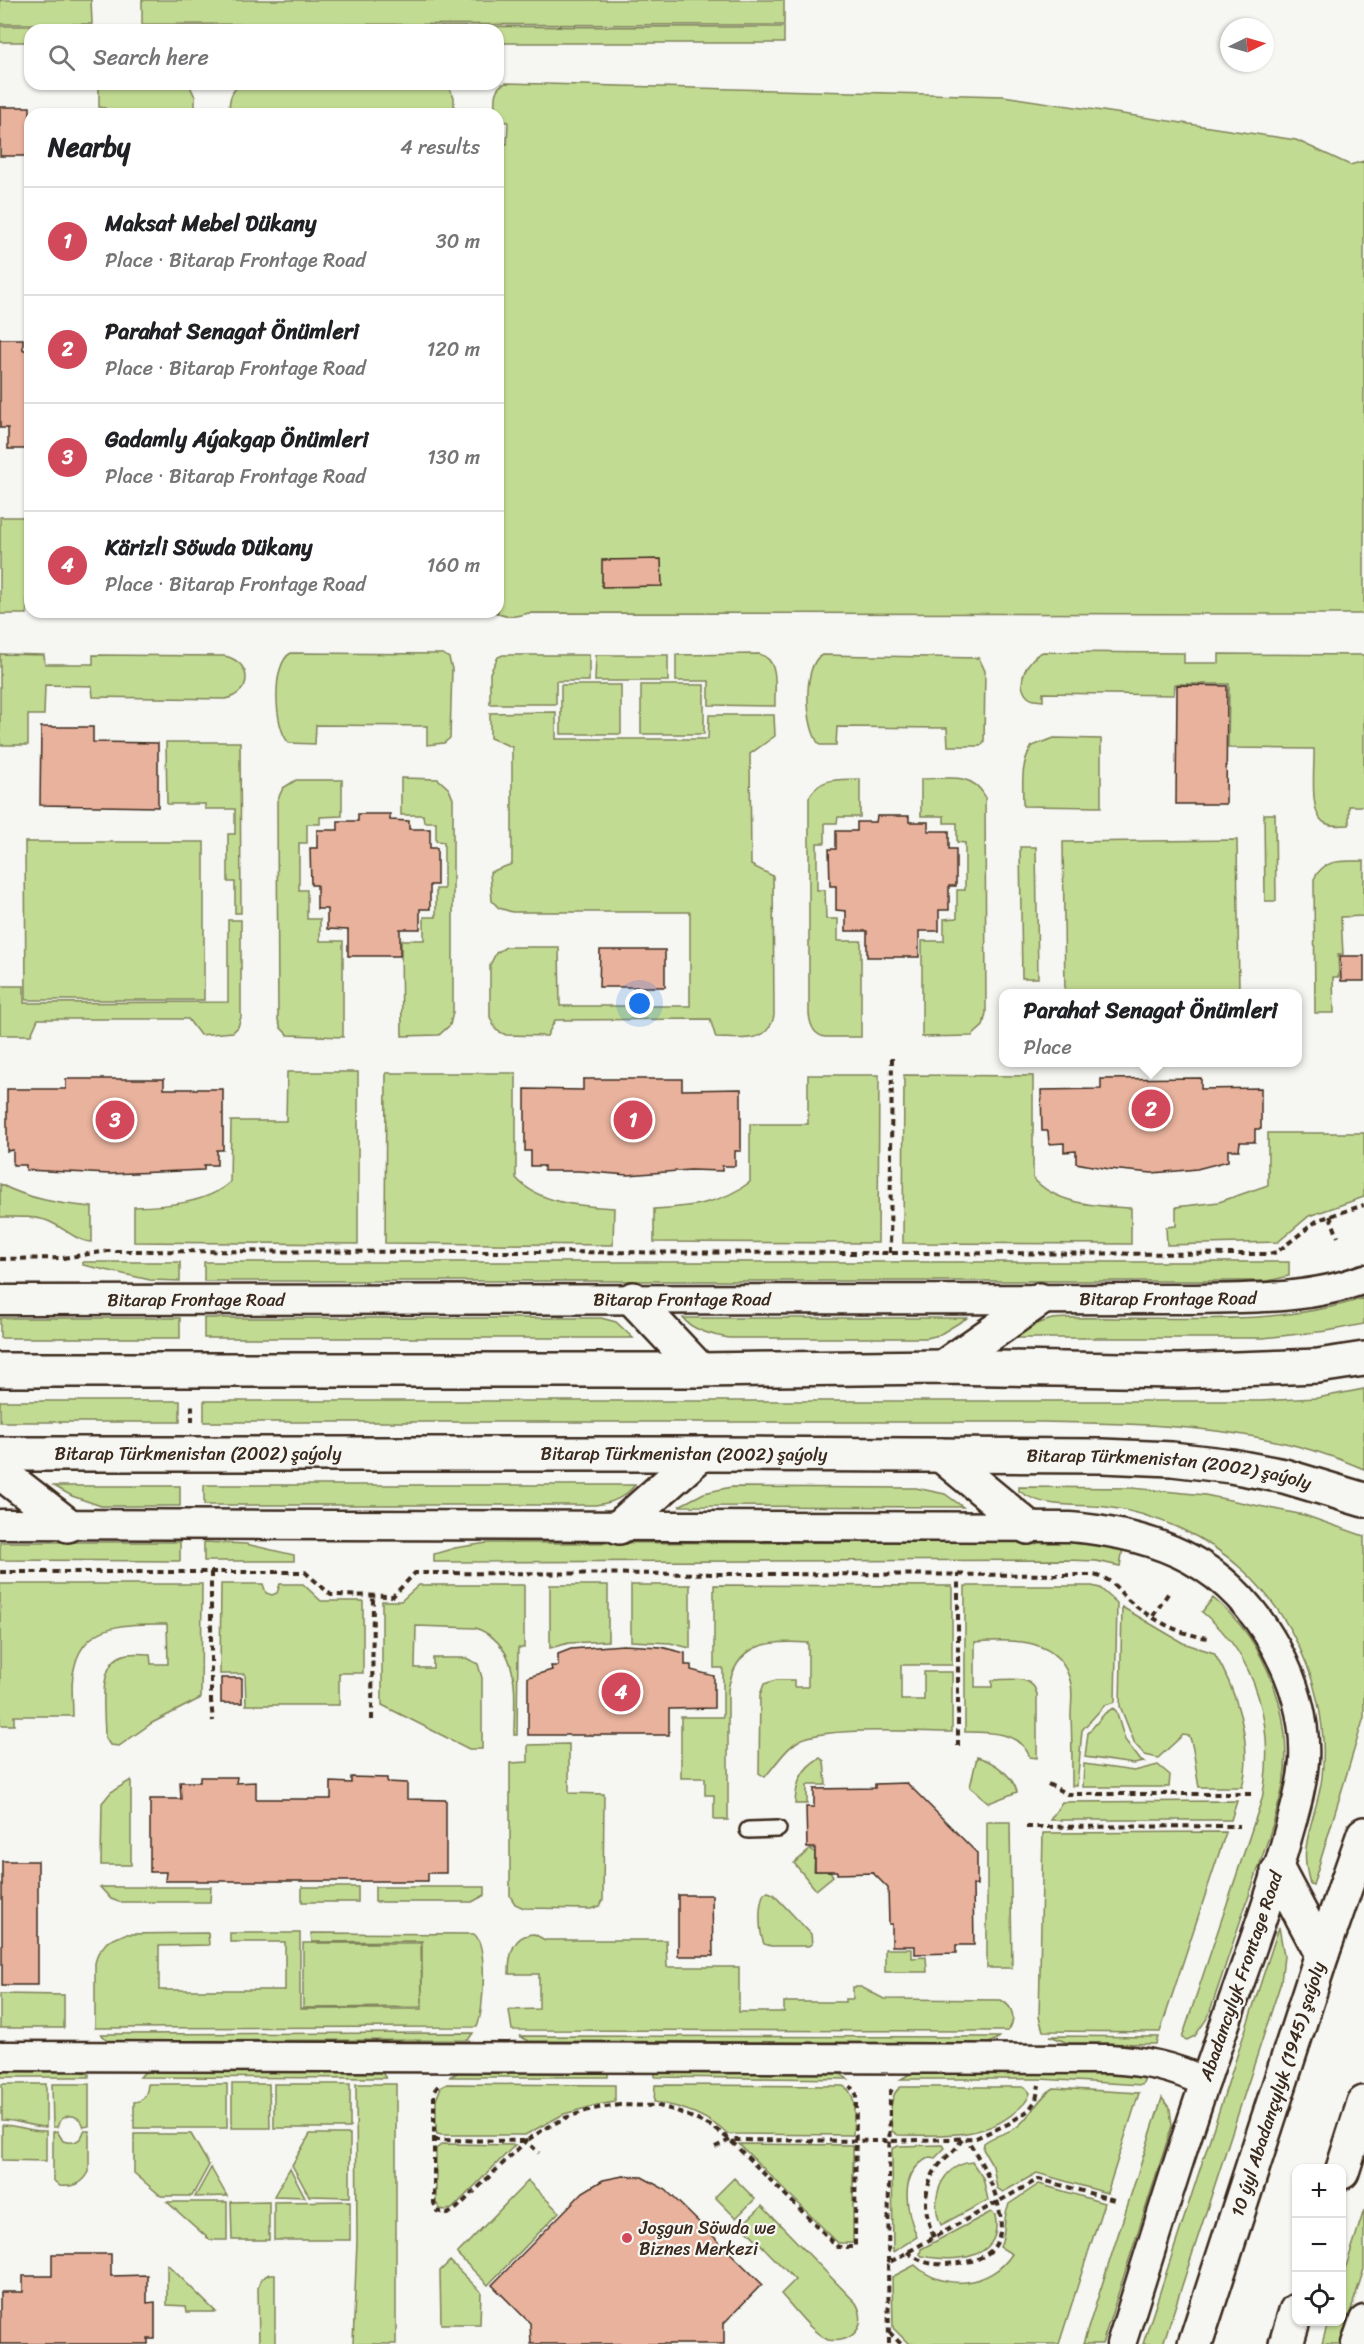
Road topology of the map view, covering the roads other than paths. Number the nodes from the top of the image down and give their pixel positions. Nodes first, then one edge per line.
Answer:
1 (1364, 1279) edge
2 (633, 1299) junction
3 (0, 1300) edge
4 (1038, 1300) junction
5 (1364, 1359) edge
6 (943, 1367) junction
7 (0, 1370) edge
8 (700, 1370) junction
9 (0, 1454) edge
10 (701, 1454) junction
11 (941, 1455) junction
12 (0, 1472) edge
13 (1364, 1500) edge
14 (0, 1524) edge
15 (68, 1525) junction
16 (619, 1527) junction
17 (1028, 1527) junction
18 (778, 1829) dead end
19 (748, 1830) dead end
20 (1364, 1834) edge
21 (1278, 1871) junction
22 (1322, 1954) junction
23 (0, 2056) edge
24 (1205, 2082) junction
25 (1364, 2103) edge
26 (1344, 2164) edge
27 (1364, 2320) edge
28 (1121, 2344) edge
29 (1195, 2344) edge
30 (1356, 2344) edge

1 - 4 street, Bitarap Frontage Road
2 - 3 street, Bitarap Frontage Road
2 - 4 street, Bitarap Frontage Road
2 - 8 main road
4 - 6 main road
5 - 6 main road
6 - 8 main road
7 - 8 main road
9 - 10 main road, Bitarap Türkmenistan (2002) şaýoly
10 - 11 main road, Bitarap Türkmenistan (2002) şaýoly
10 - 16 main road
11 - 13 main road, Bitarap Türkmenistan (2002) şaýoly
11 - 17 main road
12 - 15 main road
14 - 15 street
15 - 16 street
16 - 17 street
17 - 21 street, Abadancylyk Frontage Road
18 - 19 lane
20 - 22 main road, 10 ýyl Abadançylyk (1945) şaýoly
21 - 22 main road
21 - 24 street, Abadancylyk Frontage Road
22 - 29 main road, 10 ýyl Abadançylyk (1945) şaýoly
23 - 24 street
24 - 28 street, Abadancylyk Frontage Road
25 - 26 main road
27 - 30 street

